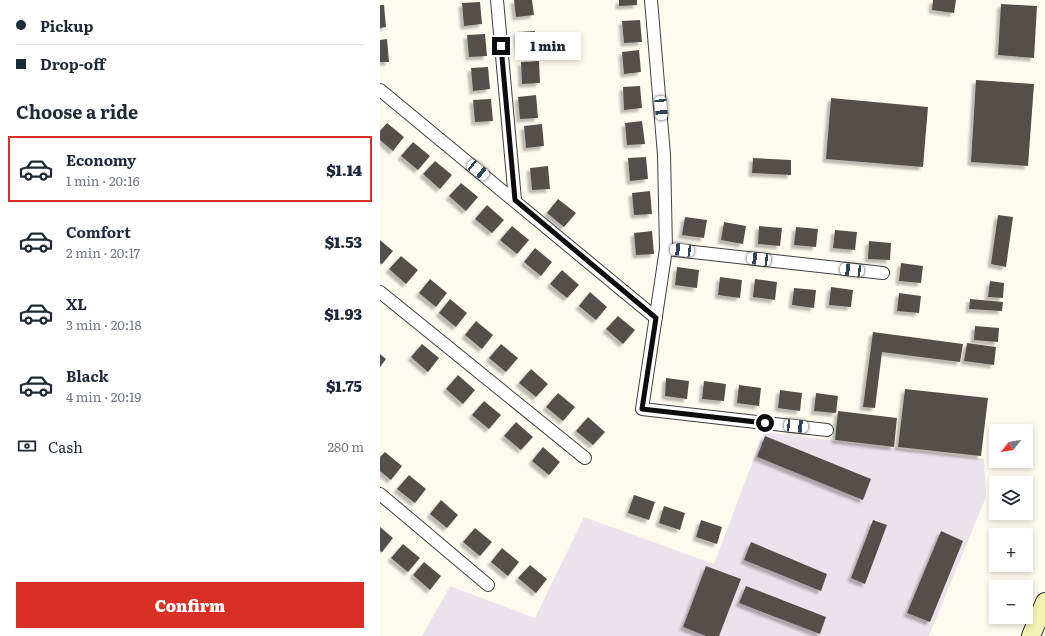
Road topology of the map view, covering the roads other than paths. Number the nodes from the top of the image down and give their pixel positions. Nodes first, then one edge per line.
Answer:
1 (497, 0) edge
2 (651, 0) edge
3 (380, 90) edge
4 (515, 200) junction
5 (666, 248) junction
6 (883, 273) dead end
7 (380, 292) edge
8 (656, 318) junction
9 (827, 430) dead end
10 (585, 458) dead end
11 (380, 494) edge
12 (488, 585) dead end
13 (1045, 602) edge
14 (1031, 636) edge

1 - 4 street
2 - 5 street
3 - 4 street
4 - 8 street
5 - 6 street
5 - 8 street
7 - 10 street
8 - 9 street
11 - 12 street
13 - 14 main road

